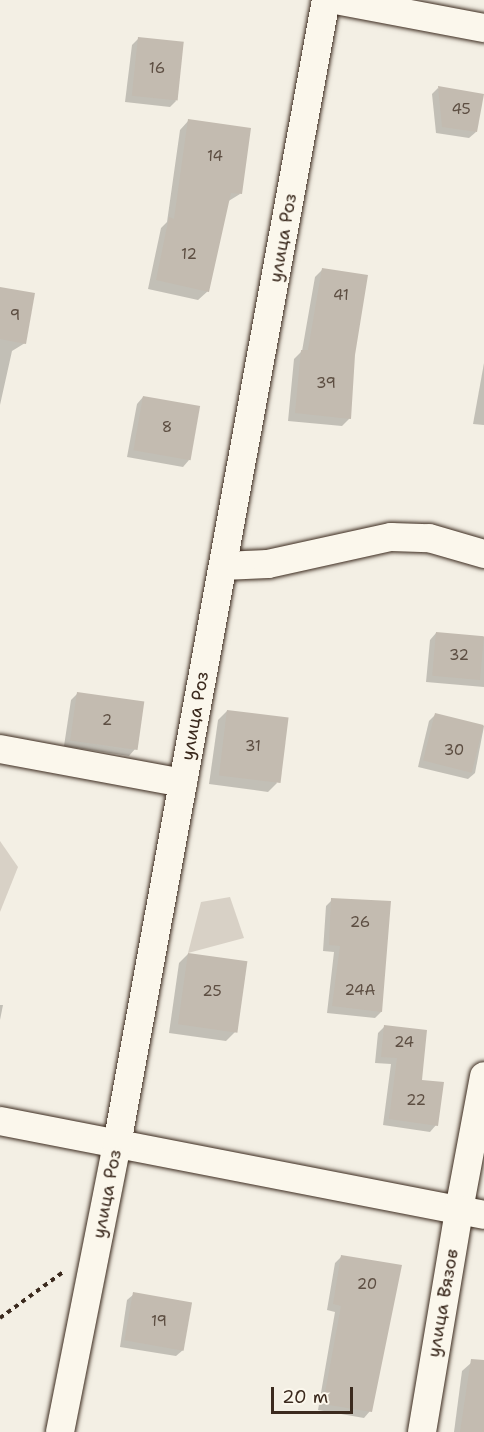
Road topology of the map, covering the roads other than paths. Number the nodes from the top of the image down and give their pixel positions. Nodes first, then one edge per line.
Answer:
1 (326, 0) edge
2 (336, 0) edge
3 (484, 28) edge
4 (484, 554) edge
5 (223, 566) junction
6 (0, 749) edge
7 (183, 783) junction
8 (484, 1076) edge
9 (0, 1121) edge
10 (117, 1144) junction
11 (472, 1213) edge
12 (60, 1432) edge
13 (422, 1432) edge

1 - 5 street, улица Роз
2 - 3 street
4 - 5 street
5 - 7 street, улица Роз
6 - 7 street
7 - 10 street, улица Роз
8 - 11 street, улица Вязов
9 - 10 street
10 - 11 street
10 - 12 street, улица Роз
11 - 13 street, улица Вязов

